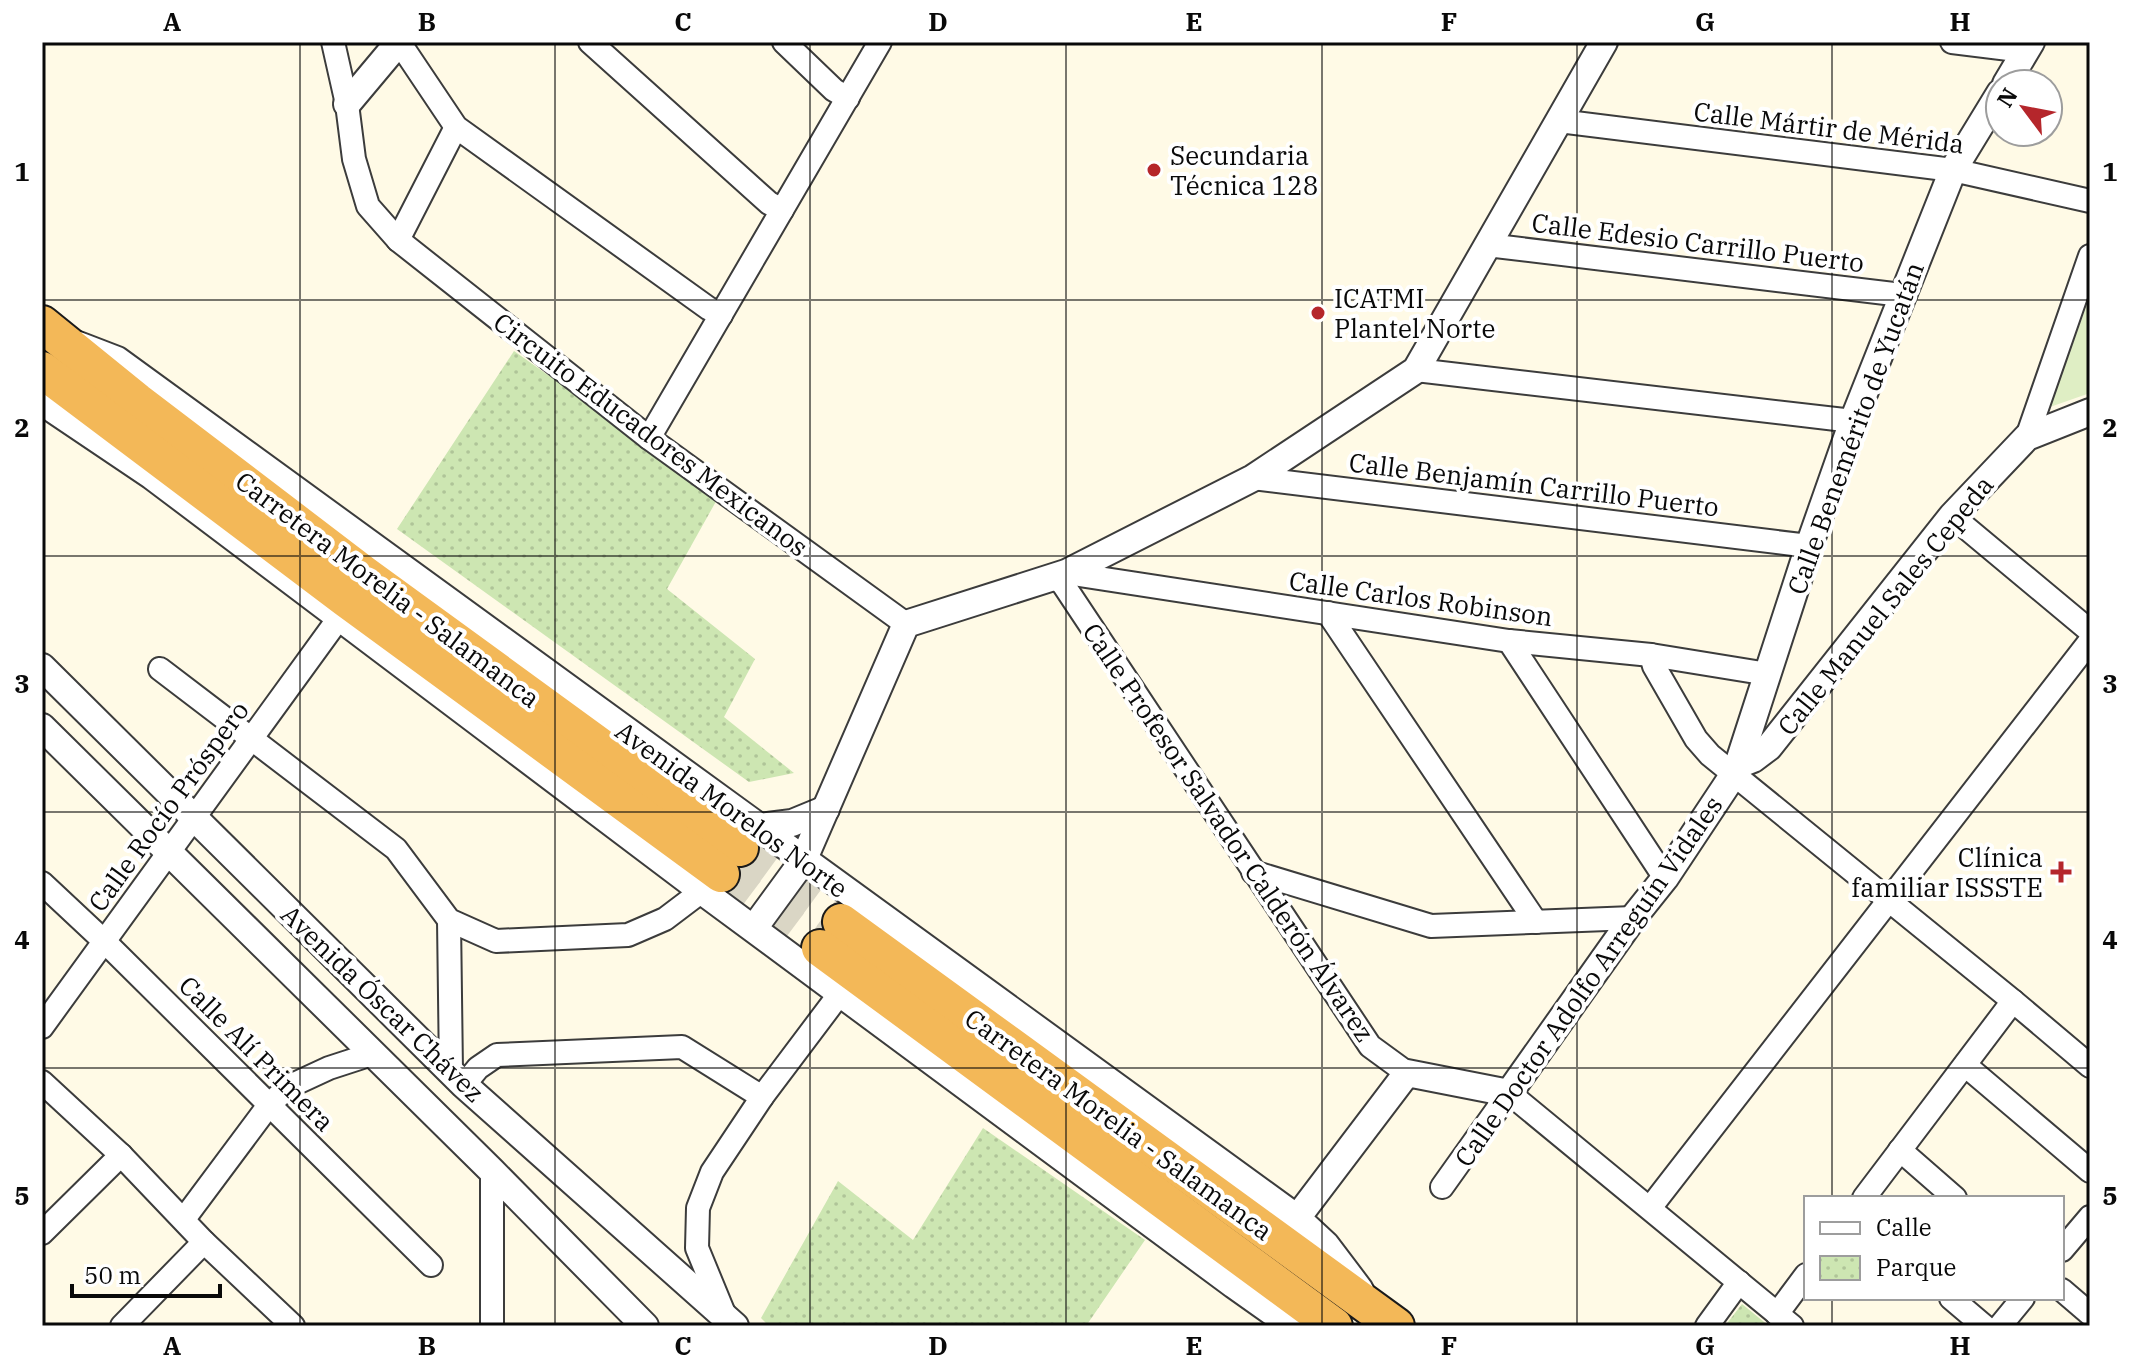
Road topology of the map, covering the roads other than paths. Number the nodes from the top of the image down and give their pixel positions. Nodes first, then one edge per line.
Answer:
1 (333, 42) edge
2 (399, 42) edge
3 (590, 42) edge
4 (784, 42) edge
5 (880, 42) edge
6 (1604, 42) edge
7 (1952, 42) edge
8 (2028, 47) edge
9 (2016, 68) edge
10 (848, 98) junction
11 (347, 104) junction
12 (1984, 119) edge
13 (1559, 121) junction
14 (456, 127) junction
15 (1953, 170) junction
16 (2090, 201) edge
17 (782, 210) junction
18 (398, 240) junction
19 (1487, 245) junction
20 (2090, 256) edge
21 (1902, 295) junction
22 (721, 315) junction
23 (51, 332) edge
24 (42, 370) edge
25 (1416, 370) junction
26 (42, 394) edge
27 (2090, 412) edge
28 (1853, 421) junction
29 (2027, 437) junction
30 (649, 438) junction
31 (1253, 478) junction
32 (1952, 516) junction
33 (1809, 546) junction
34 (1060, 574) junction
35 (1328, 613) junction
36 (339, 618) junction
37 (906, 624) junction
38 (2090, 631) edge
39 (1509, 641) junction
40 (2090, 641) edge
41 (1651, 655) junction
42 (42, 667) edge
43 (160, 669) dead end
44 (1768, 674) junction
45 (42, 727) edge
46 (251, 738) junction
47 (1736, 770) junction
48 (826, 809) junction
49 (194, 817) junction
50 (169, 852) junction
51 (730, 860) junction
52 (803, 861) junction
53 (1253, 872) junction
54 (1665, 878) junction
55 (42, 883) edge
56 (1888, 900) junction
57 (1633, 918) junction
58 (449, 920) junction
59 (1536, 922) junction
60 (754, 928) junction
61 (104, 941) junction
62 (841, 992) junction
63 (2013, 1001) junction
64 (42, 1027) edge
65 (372, 1054) junction
66 (1965, 1065) junction
67 (2090, 1066) edge
68 (1407, 1073) junction
69 (458, 1078) junction
70 (42, 1082) edge
71 (1509, 1093) junction
72 (762, 1097) junction
73 (269, 1105) junction
74 (1900, 1150) junction
75 (121, 1155) junction
76 (492, 1171) junction
77 (2090, 1171) edge
78 (1442, 1187) dead end
79 (1866, 1196) edge
80 (1953, 1196) edge
81 (1650, 1208) junction
82 (2090, 1217) edge
83 (1297, 1218) junction
84 (184, 1219) junction
85 (42, 1233) edge
86 (204, 1242) junction
87 (2064, 1248) edge
88 (431, 1265) dead end
89 (1804, 1279) edge
90 (1739, 1282) junction
91 (2064, 1292) edge
92 (1953, 1300) edge
93 (2021, 1300) edge
94 (2090, 1314) edge
95 (1386, 1319) edge
96 (1784, 1320) edge
97 (730, 1322) edge
98 (638, 1323) edge
99 (122, 1326) edge
100 (293, 1326) edge
101 (492, 1326) edge
102 (1292, 1326) edge
103 (1334, 1326) edge
104 (1707, 1326) edge
105 (1984, 1326) edge
106 (2000, 1326) edge

1 - 11 street, Circuito Educadores Mexicanos
2 - 11 street
2 - 14 street
3 - 17 street
4 - 10 street
5 - 10 street
6 - 13 street
7 - 8 street
8 - 9 street
10 - 17 street
11 - 18 street, Circuito Educadores Mexicanos
12 - 15 street, Calle Benemérito de Yucatán
13 - 15 street, Calle Mártir de Mérida
13 - 19 street
14 - 18 street
14 - 22 street
15 - 16 street, Calle Mártir de Mérida
15 - 21 street, Calle Benemérito de Yucatán
17 - 22 street
18 - 30 street, Circuito Educadores Mexicanos
19 - 21 street, Calle Edesio Carrillo Puerto
19 - 25 street
20 - 29 street, Calle Manuel Sales Cepeda
21 - 28 street, Calle Benemérito de Yucatán
22 - 30 street
23 - 51 highway, Carretera Morelia - Salamanca
24 - 51 highway, Carretera Morelia - Salamanca
25 - 28 street
25 - 31 street
26 - 36 street, Avenida Morelos Norte
27 - 29 street
28 - 33 street, Calle Benemérito de Yucatán
29 - 32 street, Calle Manuel Sales Cepeda
30 - 37 street, Circuito Educadores Mexicanos
31 - 33 street, Calle Benjamín Carrillo Puerto
31 - 34 street
32 - 38 street
32 - 47 street, Calle Manuel Sales Cepeda
33 - 44 street, Calle Benemérito de Yucatán
34 - 35 street, Calle Carlos Robinson
34 - 37 street
34 - 53 street, Calle Profesor Salvador Calderón Álvarez
35 - 39 street, Calle Carlos Robinson
35 - 59 street
36 - 46 street, Calle Rocío Próspero
36 - 51 street, Avenida Morelos Norte
37 - 48 street
39 - 41 street, Calle Carlos Robinson
39 - 54 street
40 - 56 street
41 - 44 street, Calle Carlos Robinson
41 - 47 street
42 - 49 street, Avenida Óscar Chávez
43 - 46 street
44 - 47 street, Calle Benemérito de Yucatán
45 - 50 street, Avenida Óscar Chávez
46 - 49 street, Calle Rocío Próspero
46 - 58 street
47 - 54 street, Calle Doctor Adolfo Arreguín Vidales
47 - 56 street
48 - 51 street
48 - 52 street
49 - 50 street, Calle Rocío Próspero
49 - 69 street, Avenida Óscar Chávez
50 - 61 street, Calle Rocío Próspero
50 - 65 street, Avenida Óscar Chávez
51 - 52 street, Avenida Morelos Norte
51 - 58 street
51 - 60 street, Avenida Morelos Norte
52 - 60 street
52 - 83 street, Avenida Morelos Norte
53 - 59 street
53 - 68 street, Calle Profesor Salvador Calderón Álvarez
54 - 57 street, Calle Doctor Adolfo Arreguín Vidales
55 - 61 street, Calle Alí Primera
56 - 63 street
56 - 81 street
57 - 59 street
57 - 71 street, Calle Doctor Adolfo Arreguín Vidales
58 - 69 street
60 - 62 street, Avenida Morelos Norte
61 - 64 street, Calle Rocío Próspero
61 - 73 street, Calle Alí Primera
62 - 72 street
62 - 102 street, Avenida Morelos Norte
63 - 66 street
63 - 67 street
65 - 73 street
65 - 76 street, Avenida Óscar Chávez
66 - 74 street
66 - 77 street
68 - 71 street, Calle Profesor Salvador Calderón Álvarez
68 - 83 street
69 - 72 street
69 - 97 street, Avenida Óscar Chávez
70 - 75 street
71 - 78 street, Calle Doctor Adolfo Arreguín Vidales
71 - 81 street
72 - 97 street
73 - 84 street
73 - 88 street, Calle Alí Primera
74 - 79 street
74 - 80 street
75 - 84 street
75 - 85 street
76 - 98 street, Avenida Óscar Chávez
76 - 101 street
81 - 90 street
82 - 87 street
83 - 95 street, Avenida Morelos Norte
84 - 86 street
86 - 99 street
86 - 100 street
89 - 96 street
90 - 96 street
90 - 104 street
91 - 94 street
92 - 105 street
93 - 106 street
95 - 103 highway, Carretera Morelia - Salamanca

